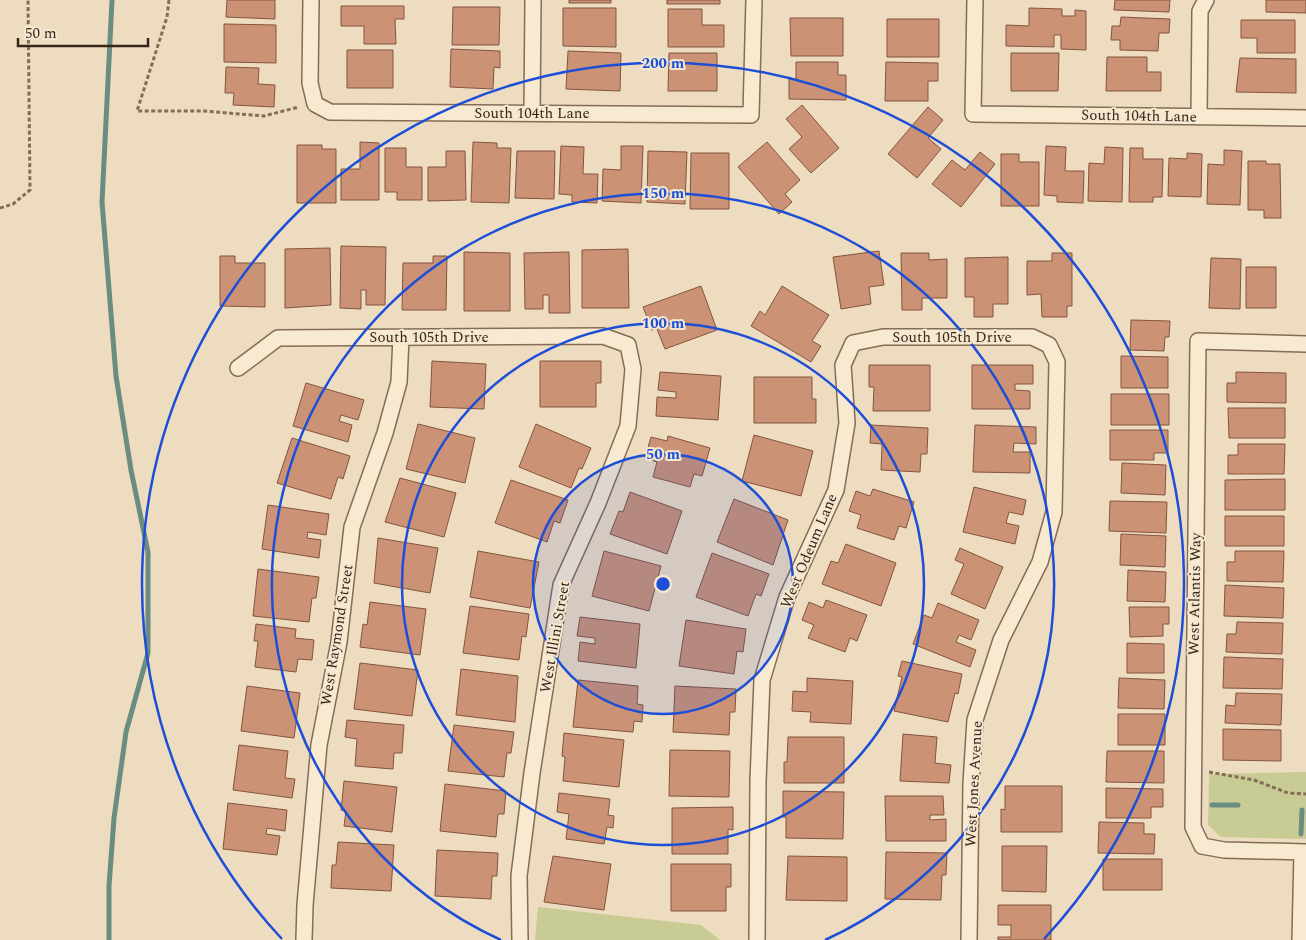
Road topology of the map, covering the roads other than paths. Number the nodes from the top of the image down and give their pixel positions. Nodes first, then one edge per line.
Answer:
1 (312, 0) edge
2 (533, 0) edge
3 (754, 0) edge
4 (975, 0) edge
5 (1206, 0) edge
6 (532, 113) junction
7 (1200, 117) junction
8 (1306, 118) edge
9 (401, 337) junction
10 (854, 343) joint
11 (1306, 344) edge
12 (628, 345) joint
13 (1049, 345) joint
14 (238, 368) dead end
15 (1304, 852) edge
16 (304, 940) edge
17 (520, 940) edge
18 (757, 940) edge
19 (969, 940) edge
20 (1300, 940) edge

1 - 6 street, South 104th Lane
2 - 6 street
3 - 6 street, South 104th Lane
4 - 7 street, South 104th Lane
5 - 7 street
7 - 8 street, South 104th Lane
9 - 12 street, South 105th Drive
9 - 14 street, South 105th Drive
9 - 16 street, West Raymond Street
10 - 13 street, South 105th Drive
10 - 18 street, West Odeum Lane
11 - 15 street, West Atlantis Way
12 - 17 street, West Illini Street
13 - 19 street, West Jones Avenue
15 - 20 street

